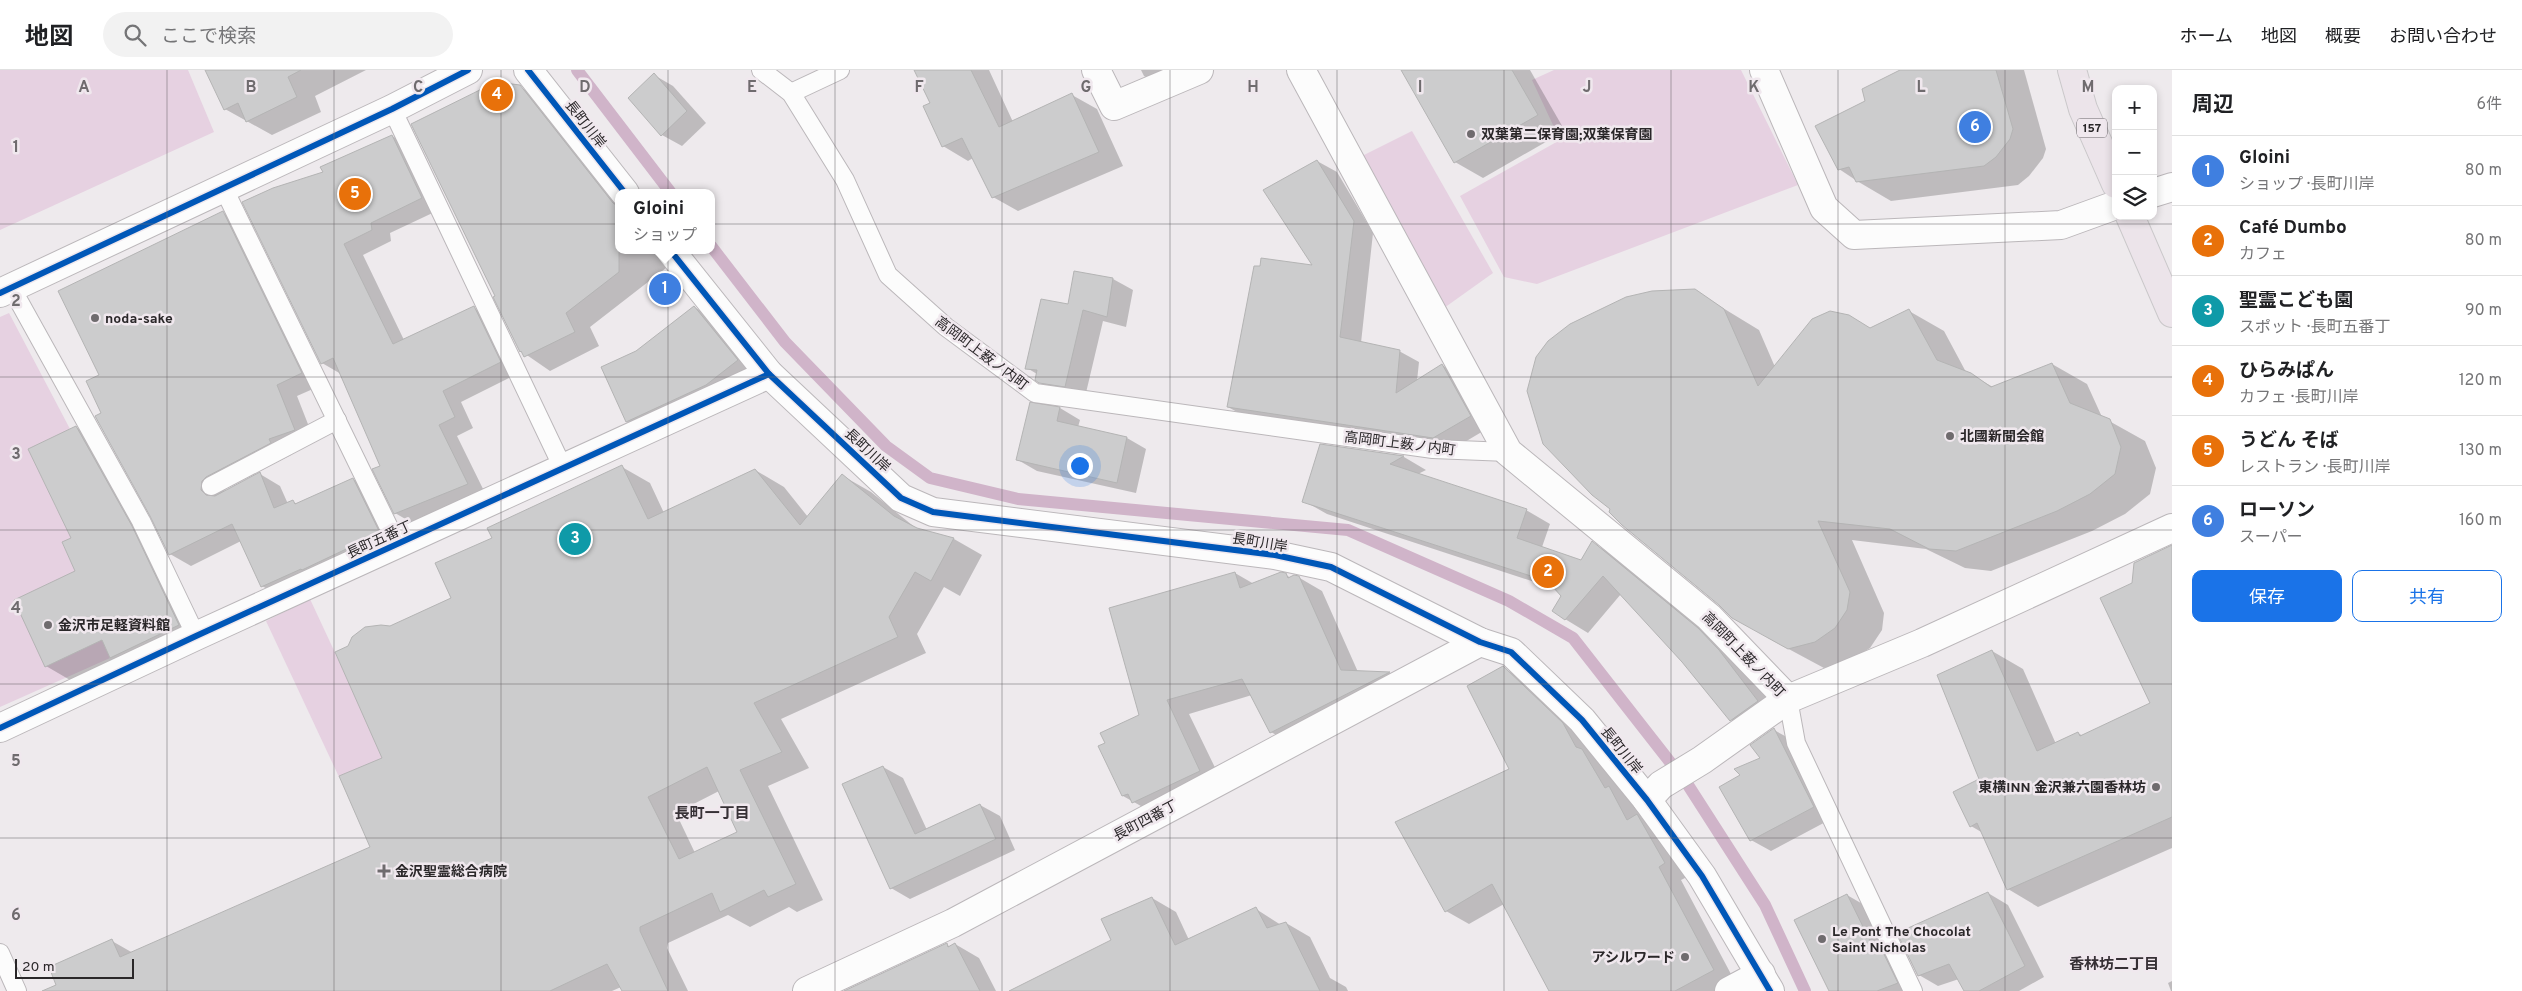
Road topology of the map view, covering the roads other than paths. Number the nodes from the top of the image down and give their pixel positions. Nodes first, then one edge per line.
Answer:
1 (468, 70) edge
2 (528, 70) edge
3 (761, 70) edge
4 (840, 70) edge
5 (1096, 70) edge
6 (1199, 70) edge
7 (1301, 70) edge
8 (1764, 70) edge
9 (2072, 70) edge
10 (791, 93) junction
11 (392, 109) junction
12 (2112, 175) edge
13 (223, 187) junction
14 (2172, 187) edge
15 (622, 189) edge
16 (2157, 192) edge
17 (2112, 206) edge
18 (2132, 220) edge
19 (673, 254) edge
20 (6, 290) edge
21 (2172, 314) edge
22 (769, 374) junction
23 (337, 420) junction
24 (1508, 452) junction
25 (563, 468) junction
26 (211, 486) dead end
27 (2172, 528) edge
28 (397, 544) junction
29 (196, 636) junction
30 (1480, 642) junction
31 (1788, 699) junction
32 (0, 728) edge
33 (1654, 792) junction
34 (0, 953) edge
35 (1766, 983) edge
36 (17, 991) edge
37 (807, 991) edge
38 (1729, 991) edge
39 (1913, 991) edge

1 - 11 street
2 - 15 street, 長町川岸
3 - 10 lane, 高岡町上薮ノ内町
4 - 10 lane
5 - 6 street
7 - 24 street
8 - 17 street
9 - 12 highway, 157
10 - 24 lane, 高岡町上薮ノ内町
11 - 13 street
11 - 25 lane
13 - 20 street
13 - 23 lane
14 - 16 street
18 - 21 highway
19 - 22 street, 長町川岸
20 - 29 lane
22 - 25 street, 長町五番丁
22 - 30 street, 長町川岸
23 - 26 lane
23 - 28 lane
24 - 31 street, 高岡町上薮ノ内町
25 - 28 street, 長町五番丁
27 - 31 street
28 - 29 street, 長町五番丁
29 - 32 street, 長町五番丁
30 - 33 street, 長町川岸
30 - 37 street, 長町四番丁
31 - 33 street
31 - 39 lane, 高岡町上薮ノ内町
33 - 35 street, 長町川岸
34 - 36 lane
35 - 38 street

